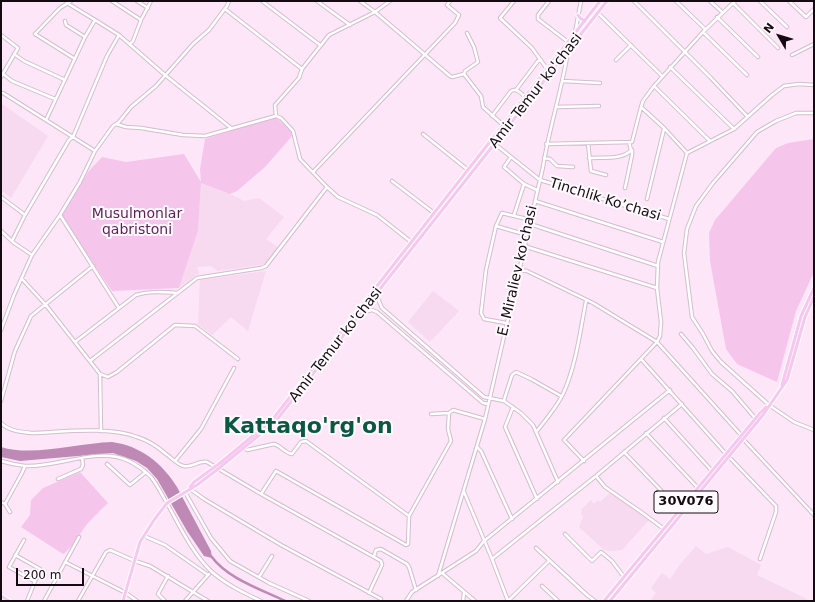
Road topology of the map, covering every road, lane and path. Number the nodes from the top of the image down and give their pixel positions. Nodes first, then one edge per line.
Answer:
1 (71, 1) edge
2 (112, 1) edge
3 (137, 1) edge
4 (152, 1) edge
5 (229, 1) edge
6 (262, 1) edge
7 (317, 1) edge
8 (360, 1) edge
9 (389, 1) edge
10 (450, 1) edge
11 (514, 1) edge
12 (548, 1) edge
13 (581, 1) edge
14 (600, 1) edge
15 (607, 1) edge
16 (634, 1) edge
17 (676, 1) edge
18 (710, 1) edge
19 (760, 1) edge
20 (789, 1) edge
21 (734, 2) edge
22 (67, 3) junction
23 (148, 8) junction
24 (595, 8) junction
25 (225, 9) junction
26 (814, 9) edge
27 (375, 12) junction
28 (598, 12) junction
29 (722, 12) junction
30 (578, 15) junction
31 (717, 16) junction
32 (95, 20) junction
33 (141, 20) junction
34 (65, 21) dead end
35 (585, 21) junction
36 (350, 25) junction
37 (787, 27) dead end
38 (704, 30) junction
39 (467, 33) dead end
40 (575, 34) junction
41 (1, 35) edge
42 (119, 35) junction
43 (85, 37) junction
44 (568, 42) junction
45 (130, 44) junction
46 (814, 44) edge
47 (320, 45) junction
48 (631, 45) junction
49 (778, 48) dead end
50 (568, 50) junction
51 (684, 52) junction
52 (14, 54) junction
53 (425, 55) junction
54 (792, 55) dead end
55 (758, 57) dead end
56 (75, 59) junction
57 (541, 60) junction
58 (616, 60) dead end
59 (670, 67) junction
60 (1, 69) edge
61 (302, 69) junction
62 (547, 69) junction
63 (3, 74) edge
64 (464, 74) junction
65 (165, 75) junction
66 (747, 75) dead end
67 (662, 76) junction
68 (65, 80) junction
69 (562, 81) junction
70 (600, 83) dead end
71 (814, 85) edge
72 (654, 86) junction
73 (516, 90) junction
74 (3, 93) dead end
75 (525, 97) junction
76 (55, 99) junction
77 (600, 106) dead end
78 (556, 107) junction
79 (641, 107) junction
80 (814, 113) edge
81 (276, 116) junction
82 (492, 116) junction
83 (747, 116) junction
84 (46, 120) junction
85 (115, 124) junction
86 (503, 125) junction
87 (231, 128) junction
88 (664, 128) junction
89 (734, 129) junction
90 (423, 134) dead end
91 (73, 137) junction
92 (491, 141) junction
93 (710, 141) junction
94 (629, 142) junction
95 (494, 143) junction
96 (588, 143) junction
97 (546, 144) junction
98 (632, 150) junction
99 (95, 151) junction
100 (687, 153) junction
101 (511, 157) junction
102 (544, 158) junction
103 (589, 158) junction
104 (574, 167) dead end
105 (468, 170) junction
106 (312, 172) junction
107 (606, 174) dead end
108 (540, 180) junction
109 (392, 181) dead end
110 (524, 184) junction
111 (327, 187) junction
112 (625, 188) dead end
113 (537, 190) junction
114 (1, 197) edge
115 (647, 199) dead end
116 (535, 201) junction
117 (434, 213) junction
118 (25, 215) junction
119 (60, 215) junction
120 (514, 215) junction
121 (670, 219) junction
122 (531, 220) junction
123 (530, 224) junction
124 (496, 226) junction
125 (1, 231) edge
126 (527, 235) junction
127 (12, 241) junction
128 (411, 242) junction
129 (663, 242) junction
130 (415, 245) junction
131 (524, 246) junction
132 (32, 255) junction
133 (93, 266) junction
134 (658, 266) junction
135 (519, 270) junction
136 (22, 279) junction
137 (657, 288) junction
138 (814, 288) edge
139 (177, 293) junction
140 (371, 293) junction
141 (375, 296) junction
142 (814, 297) edge
143 (586, 301) junction
144 (45, 304) junction
145 (120, 308) junction
146 (362, 312) junction
147 (506, 323) junction
148 (1, 330) edge
149 (681, 334) dead end
150 (75, 342) junction
151 (657, 342) junction
152 (238, 359) dead end
153 (641, 359) junction
154 (90, 362) junction
155 (234, 368) dead end
156 (100, 374) junction
157 (781, 387) junction
158 (670, 390) junction
159 (298, 391) junction
160 (561, 396) junction
161 (489, 398) junction
162 (1, 401) edge
163 (504, 401) junction
164 (488, 404) junction
165 (682, 404) junction
166 (769, 405) junction
167 (513, 407) junction
168 (449, 413) junction
169 (431, 414) dead end
170 (485, 418) junction
171 (664, 418) junction
172 (755, 418) junction
173 (1, 422) edge
174 (814, 430) edge
175 (101, 431) junction
176 (536, 432) junction
177 (646, 433) junction
178 (742, 437) junction
179 (477, 447) junction
180 (244, 448) junction
181 (624, 452) junction
182 (727, 455) junction
183 (82, 458) junction
184 (1, 461) edge
185 (176, 461) junction
186 (584, 461) junction
187 (107, 464) dead end
188 (25, 466) junction
189 (216, 468) junction
190 (712, 471) junction
191 (146, 472) junction
192 (596, 476) junction
193 (58, 479) dead end
194 (558, 482) junction
195 (189, 488) junction
196 (698, 488) junction
197 (183, 492) junction
198 (463, 492) junction
199 (261, 494) junction
200 (537, 499) junction
201 (1, 502) edge
202 (168, 502) junction
203 (5, 504) junction
204 (680, 510) junction
205 (10, 512) dead end
206 (814, 515) edge
207 (409, 516) junction
208 (512, 519) junction
209 (664, 529) junction
210 (565, 534) dead end
211 (143, 536) junction
212 (79, 537) dead end
213 (24, 540) dead end
214 (484, 541) junction
215 (536, 548) dead end
216 (15, 554) junction
217 (272, 556) dead end
218 (374, 556) junction
219 (492, 559) junction
220 (760, 560) dead end
221 (135, 561) junction
222 (549, 561) junction
223 (64, 562) junction
224 (212, 572) junction
225 (442, 573) junction
226 (208, 575) junction
227 (168, 576) junction
228 (438, 576) junction
229 (93, 577) junction
230 (259, 577) junction
231 (624, 577) junction
232 (34, 581) junction
233 (542, 586) dead end
234 (416, 590) junction
235 (194, 592) junction
236 (126, 593) junction
237 (369, 593) junction
238 (464, 593) junction
239 (1, 596) edge
240 (381, 599) dead end
241 (9, 601) edge
242 (27, 601) edge
243 (44, 601) edge
244 (78, 601) edge
245 (123, 601) edge
246 (137, 601) edge
247 (165, 601) edge
248 (185, 601) edge
249 (208, 601) edge
250 (261, 601) edge
251 (309, 601) edge
252 (406, 601) edge
253 (462, 601) edge
254 (476, 601) edge
255 (508, 601) edge
256 (558, 601) edge
257 (595, 601) edge
258 (604, 601) edge
259 (610, 601) edge

1 - 22 street
2 - 33 street
3 - 23 street
4 - 23 street
5 - 25 street
6 - 47 street
7 - 36 street
8 - 27 street
9 - 27 street
10 - 53 street
11 - 57 street
12 - 44 street
13 - 30 street
14 - 24 main road, Amir Temur ko'chasi
15 - 28 main road, Amir Temur ko'chasi
16 - 51 street
17 - 38 street
18 - 29 street
19 - 37 street
20 - 26 street
21 - 29 street
21 - 49 street
22 - 32 street
22 - 56 street
23 - 33 street
24 - 28 main road
24 - 35 main road, Amir Temur ko'chasi
25 - 61 street
25 - 65 street
27 - 36 street
27 - 53 street
28 - 48 street
28 - 50 main road, Amir Temur ko'chasi
29 - 31 street
30 - 35 main road
30 - 40 street
31 - 38 street
31 - 55 street
32 - 42 street
32 - 43 street
33 - 45 street
34 - 43 street
35 - 40 main road, Amir Temur ko'chasi
36 - 47 street
38 - 51 street
38 - 66 street
39 - 64 street
40 - 44 main road, Amir Temur ko'chasi
41 - 52 street
42 - 45 street
42 - 91 street
43 - 56 street
44 - 62 main road, Amir Temur ko'chasi
45 - 65 street
46 - 54 street
47 - 61 street
48 - 58 street
48 - 67 street
50 - 69 street, E. Miraliev ko'chasi
50 - 95 main road, Amir Temur ko'chasi
51 - 59 street
51 - 83 street
52 - 63 street
52 - 68 street
53 - 64 street
53 - 106 street
56 - 68 street
57 - 62 street
57 - 73 street
59 - 67 street
59 - 89 street
60 - 63 street
61 - 81 street
62 - 75 main road, Amir Temur ko'chasi
63 - 76 street
64 - 82 street
65 - 85 street
65 - 87 street
67 - 72 street
68 - 76 street
69 - 70 street
69 - 78 street, E. Miraliev ko'chasi
71 - 83 street
72 - 79 street
72 - 93 street
73 - 75 street
73 - 82 street
74 - 84 street
75 - 86 main road, Amir Temur ko'chasi
76 - 84 street
77 - 78 street
78 - 97 street, E. Miraliev ko'chasi
79 - 88 street
79 - 94 street
80 - 166 street
81 - 87 street
81 - 106 street
82 - 86 street
83 - 89 street
84 - 91 street
85 - 87 street
85 - 99 street
86 - 92 main road, Amir Temur ko'chasi
88 - 100 street
88 - 115 street
89 - 93 street
90 - 105 street
91 - 99 street
91 - 118 street
92 - 95 street
92 - 105 main road, Amir Temur ko'chasi
93 - 100 street
94 - 96 street
94 - 98 street
95 - 101 street
95 - 130 main road, Amir Temur ko'chasi
96 - 97 street
96 - 103 street
97 - 102 street, E. Miraliev ko'chasi
98 - 103 street
98 - 112 street
99 - 119 street
100 - 121 street
101 - 108 street
101 - 110 street
102 - 104 street
102 - 108 street, E. Miraliev ko'chasi
103 - 107 street
105 - 117 main road, Amir Temur ko'chasi
106 - 111 street
108 - 113 street, E. Miraliev ko'chasi
108 - 121 street, Tinchlik Ko’chasi
109 - 117 street
110 - 113 street
110 - 120 street
111 - 128 street
111 - 139 street
113 - 116 street, E. Miraliev ko'chasi
114 - 118 street
116 - 122 street, E. Miraliev ko'chasi
116 - 129 street
117 - 128 main road, Amir Temur ko'chasi
118 - 127 street
119 - 132 street
119 - 133 street
120 - 122 street
120 - 124 street
121 - 129 street
122 - 123 street, E. Miraliev ko'chasi
123 - 126 street, E. Miraliev ko'chasi
123 - 134 street
124 - 126 street
124 - 147 street
125 - 127 street
126 - 131 street, E. Miraliev ko'chasi
127 - 132 street
128 - 130 street
128 - 140 main road, Amir Temur ko'chasi
129 - 134 street
130 - 141 main road, Amir Temur ko'chasi
131 - 135 street, E. Miraliev ko'chasi
131 - 137 street
132 - 136 street
133 - 144 street
133 - 145 street
134 - 137 street
135 - 143 street
135 - 147 street, E. Miraliev ko'chasi
136 - 144 street
136 - 148 street
137 - 151 street
138 - 157 main road, 30V076
139 - 145 street
139 - 154 street
140 - 141 street
140 - 159 main road, Amir Temur ko'chasi
141 - 146 main road, Amir Temur ko'chasi
141 - 161 street
142 - 157 main road, 30V076
143 - 151 street
143 - 160 street
144 - 150 street
144 - 162 street
145 - 150 street
146 - 159 main road, Amir Temur ko'chasi
146 - 164 street
147 - 161 street, E. Miraliev ko'chasi
149 - 172 street
150 - 154 street
151 - 153 street
151 - 178 street
152 - 156 street
153 - 158 street
153 - 186 street
154 - 156 street
155 - 185 street
156 - 175 street
157 - 166 main road, 30V076
158 - 165 street
158 - 186 street
159 - 180 main road, Amir Temur ko'chasi
159 - 189 main road, Amir Temur ko'chasi
160 - 163 street
160 - 176 street
161 - 163 street
161 - 164 street, E. Miraliev ko'chasi
163 - 167 street
164 - 170 street, E. Miraliev ko'chasi
165 - 171 street
165 - 182 street
166 - 172 main road, 30V076
166 - 174 street
166 - 178 main road, 30V076
167 - 176 street
167 - 200 street
168 - 169 street
168 - 170 street
168 - 207 street
170 - 179 street, E. Miraliev ko'chasi
171 - 177 street
171 - 190 street
172 - 178 main road, 30V076
173 - 175 street
175 - 185 street
176 - 194 street
177 - 181 street
177 - 196 street
178 - 182 main road, 30V076
178 - 206 street
179 - 198 street, E. Miraliev ko'chasi
179 - 208 street
180 - 189 main road, Amir Temur ko'chasi
180 - 207 street
181 - 192 street
181 - 204 street
182 - 190 main road, 30V076
182 - 220 street
182 - 259 main road, 30V076
183 - 188 street
183 - 191 street
183 - 193 street
184 - 188 street
185 - 189 street
186 - 194 street
187 - 191 street
188 - 203 street
189 - 195 main road, Amir Temur ko'chasi
189 - 199 street
190 - 196 main road, 30V076
191 - 202 street
192 - 209 street
192 - 219 street
194 - 200 street
195 - 197 main road, Amir Temur ko'chasi
195 - 237 street
196 - 204 main road, 30V076
197 - 202 main road, Amir Temur ko'chasi
197 - 230 street
198 - 214 street
198 - 228 street, E. Miraliev ko'chasi
199 - 207 street
199 - 218 street
200 - 208 street
201 - 203 street
202 - 211 main road
202 - 224 street
203 - 205 street
204 - 209 main road, 30V076
208 - 214 street
209 - 231 main road, 30V076
210 - 231 street
211 - 221 main road
211 - 226 street
212 - 223 street
213 - 216 street
214 - 219 street
214 - 225 street
215 - 222 street
216 - 232 street
216 - 232 street
217 - 230 street
218 - 234 street
218 - 237 street
219 - 255 street
221 - 227 street
221 - 229 street
221 - 236 main road
222 - 255 street
222 - 257 street
223 - 229 street
223 - 243 street
224 - 226 street
224 - 250 street
225 - 228 street
225 - 238 street
226 - 235 street
227 - 235 street
227 - 247 street
228 - 234 street
229 - 236 street
229 - 244 street
230 - 251 street
231 - 258 main road, 30V076
232 - 242 street
233 - 256 street
234 - 252 street
235 - 248 street
235 - 249 street
236 - 245 main road
236 - 246 street
237 - 240 street
238 - 253 street
238 - 254 street
239 - 241 main road

